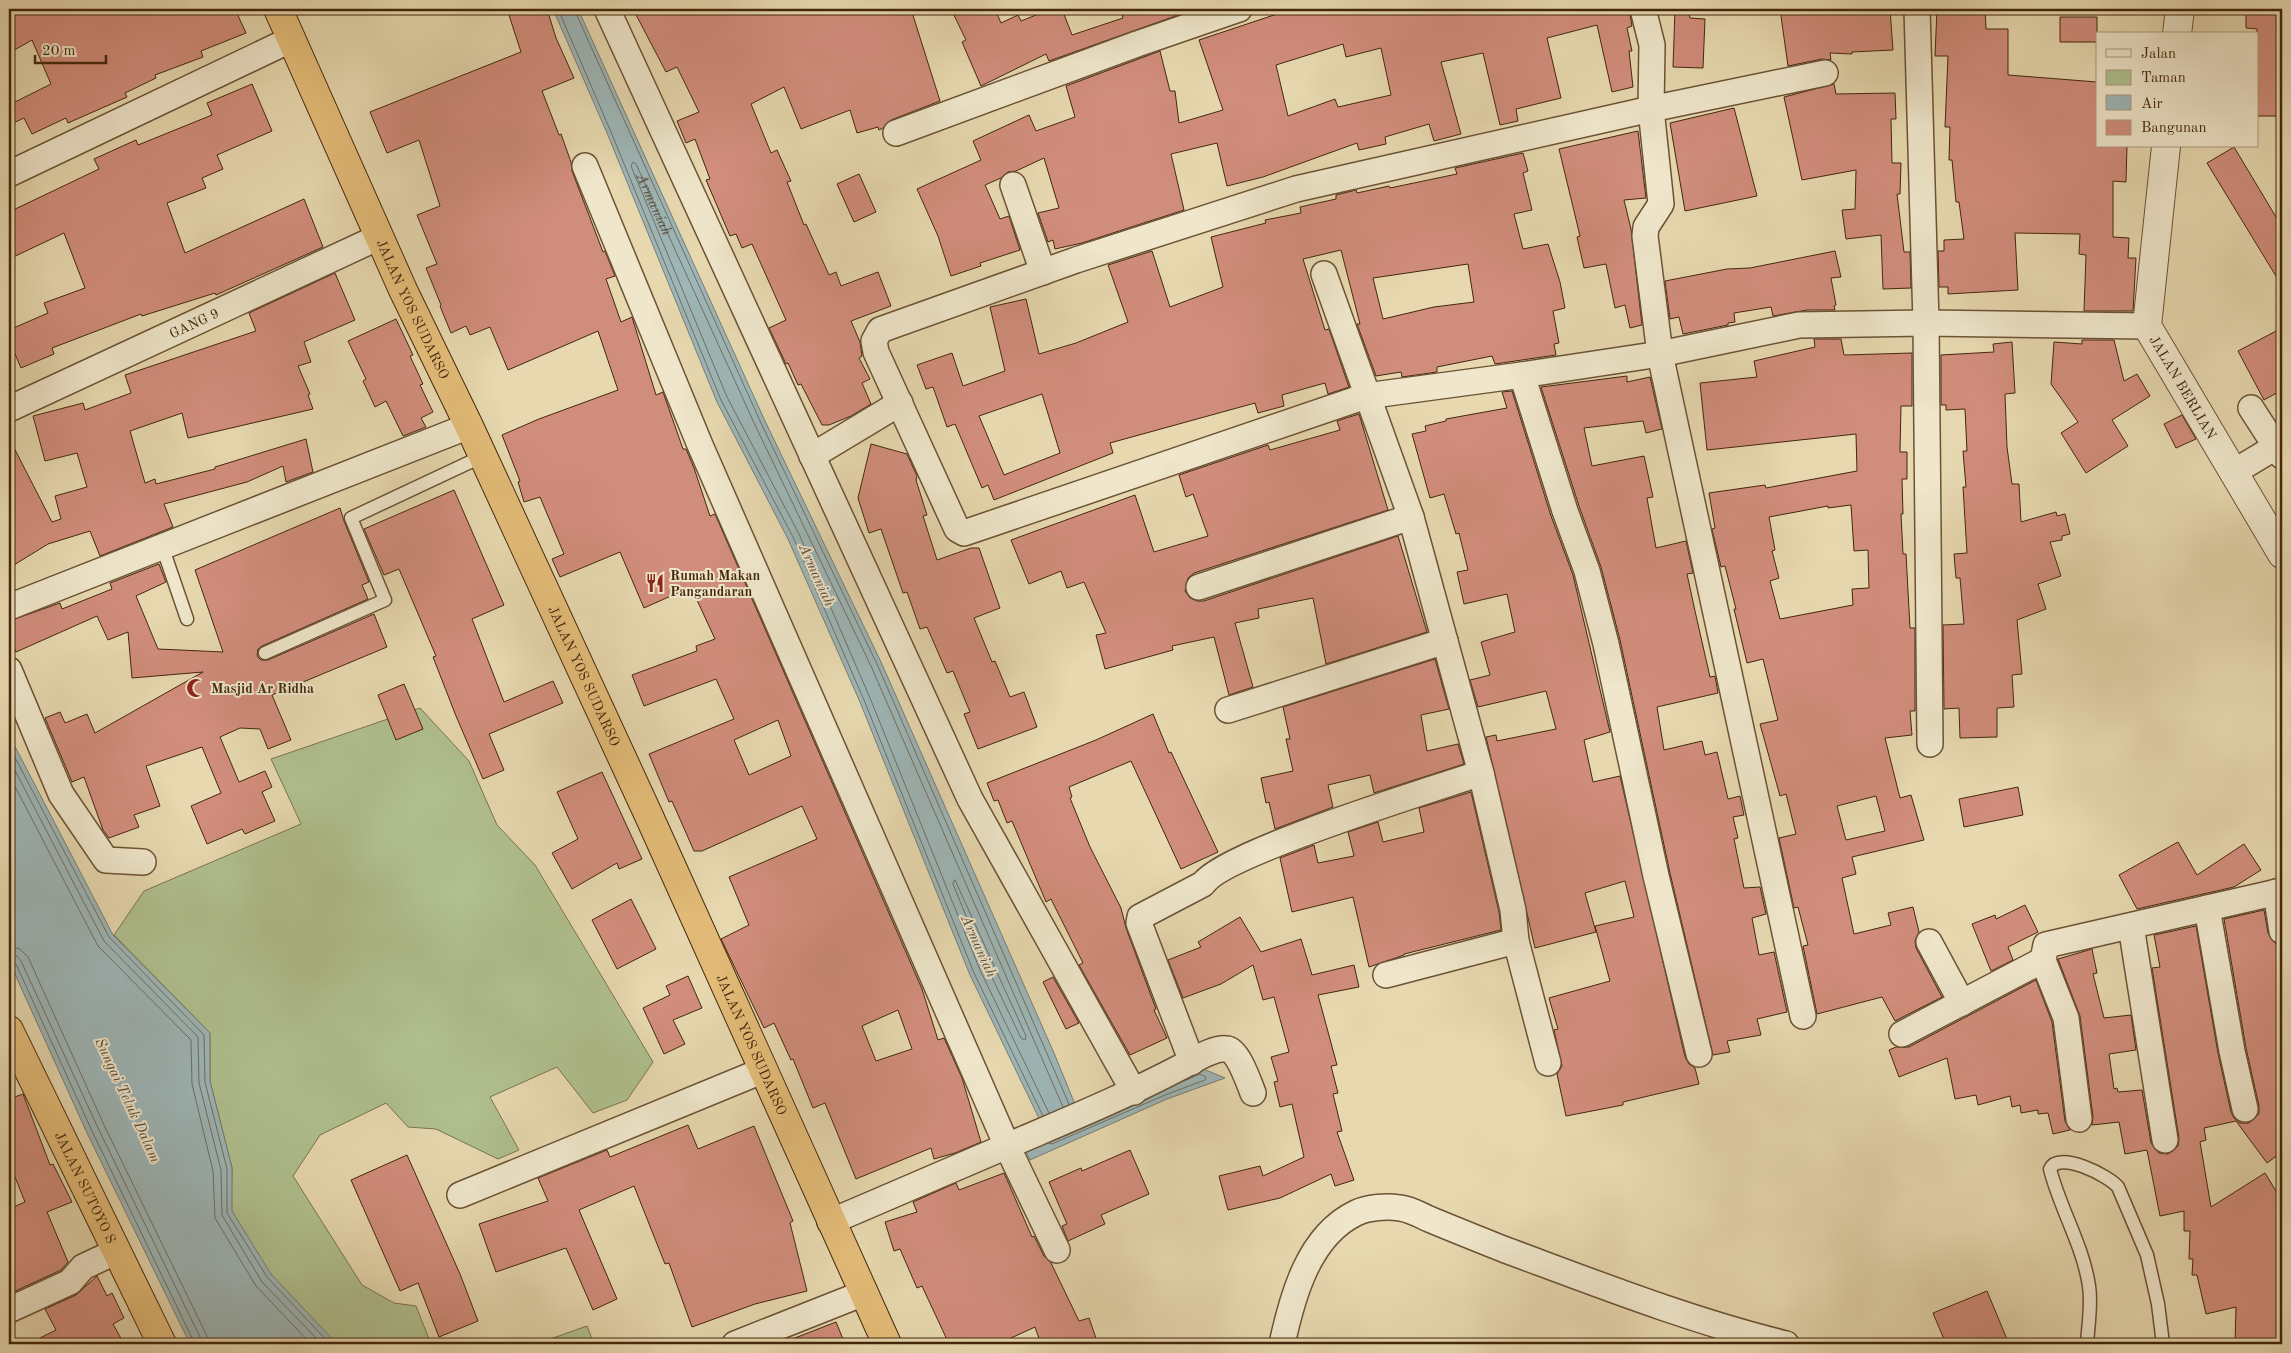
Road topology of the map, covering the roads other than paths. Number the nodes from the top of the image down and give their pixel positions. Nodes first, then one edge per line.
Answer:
1 (278, 9) edge
2 (607, 9) edge
3 (1239, 9) edge
4 (1643, 9) edge
5 (1917, 9) edge
6 (2180, 9) edge
7 (2177, 32) edge
8 (292, 38) junction
9 (1825, 73) dead end
10 (1651, 109) junction
11 (896, 133) dead end
12 (2166, 148) edge
13 (585, 166) dead end
14 (9, 174) edge
15 (1013, 185) dead end
16 (379, 237) junction
17 (1043, 272) junction
18 (1324, 274) dead end
19 (1926, 323) junction
20 (2147, 326) junction
21 (1660, 354) junction
22 (1522, 375) junction
23 (1366, 396) junction
24 (900, 403) junction
25 (2252, 408) dead end
26 (9, 409) edge
27 (469, 426) junction
28 (2280, 449) edge
29 (483, 456) junction
30 (812, 456) junction
31 (2234, 472) junction
32 (1411, 517) junction
33 (162, 546) junction
34 (2282, 554) edge
35 (1199, 587) dead end
36 (9, 607) edge
37 (187, 620) dead end
38 (1445, 641) junction
39 (265, 653) dead end
40 (9, 670) edge
41 (1228, 710) dead end
42 (1930, 744) dead end
43 (1481, 773) junction
44 (143, 862) dead end
45 (2279, 892) edge
46 (2207, 908) junction
47 (2131, 926) junction
48 (2282, 932) edge
49 (1516, 941) junction
50 (1929, 942) dead end
51 (2043, 960) junction
52 (1386, 975) dead end
53 (1962, 1003) junction
54 (1803, 1016) dead end
55 (9, 1030) edge
56 (1902, 1034) dead end
57 (1700, 1054) dead end
58 (1192, 1062) junction
59 (1548, 1063) dead end
60 (764, 1070) junction
61 (1134, 1092) junction
62 (1253, 1093) dead end
63 (2245, 1109) dead end
64 (2079, 1119) dead end
65 (2165, 1140) dead end
66 (1007, 1146) junction
67 (460, 1195) dead end
68 (830, 1222) junction
69 (1057, 1250) dead end
70 (117, 1252) junction
71 (864, 1293) junction
72 (9, 1310) edge
73 (162, 1344) edge
74 (735, 1344) edge
75 (886, 1344) edge
76 (1282, 1344) edge
77 (1786, 1344) edge
78 (2087, 1344) edge
79 (2163, 1344) edge

1 - 8 highway, JALAN YOS SUDARSO
2 - 30 street
3 - 11 street
4 - 10 street
5 - 19 street
6 - 7 street
8 - 14 street
8 - 16 highway, JALAN YOS SUDARSO
9 - 10 street
10 - 17 street
10 - 21 street
12 - 20 street, JALAN BERLIAN
13 - 66 street
15 - 17 street
16 - 26 street, GANG 9
16 - 27 highway, JALAN YOS SUDARSO
17 - 24 street
18 - 23 street
19 - 20 street
19 - 21 street
19 - 42 street
20 - 31 street, JALAN BERLIAN
21 - 22 street
21 - 54 street
22 - 23 street
22 - 57 street
23 - 24 street
23 - 32 street
24 - 30 street
25 - 28 street
27 - 29 highway, JALAN YOS SUDARSO
27 - 33 street
28 - 31 street
29 - 39 lane
29 - 60 highway, JALAN YOS SUDARSO
30 - 61 street
31 - 34 street, JALAN BERLIAN
32 - 35 street
32 - 38 street
33 - 36 street
33 - 37 lane
38 - 41 street
38 - 43 street
40 - 44 street
43 - 49 street
43 - 58 street
45 - 46 street
45 - 48 street
46 - 47 street
46 - 63 street
47 - 51 street
47 - 65 street
49 - 52 street
49 - 59 street
50 - 53 street
51 - 53 street
51 - 64 street
53 - 56 street
55 - 70 highway, JALAN SUTOYO S
58 - 61 street
58 - 62 street
60 - 67 street
60 - 68 highway, JALAN YOS SUDARSO
61 - 66 street
66 - 68 street
66 - 69 street
68 - 71 highway, JALAN YOS SUDARSO
70 - 72 street
70 - 73 highway, JALAN SUTOYO S
71 - 74 street
71 - 75 highway, JALAN YOS SUDARSO
76 - 77 street
78 - 79 lane

